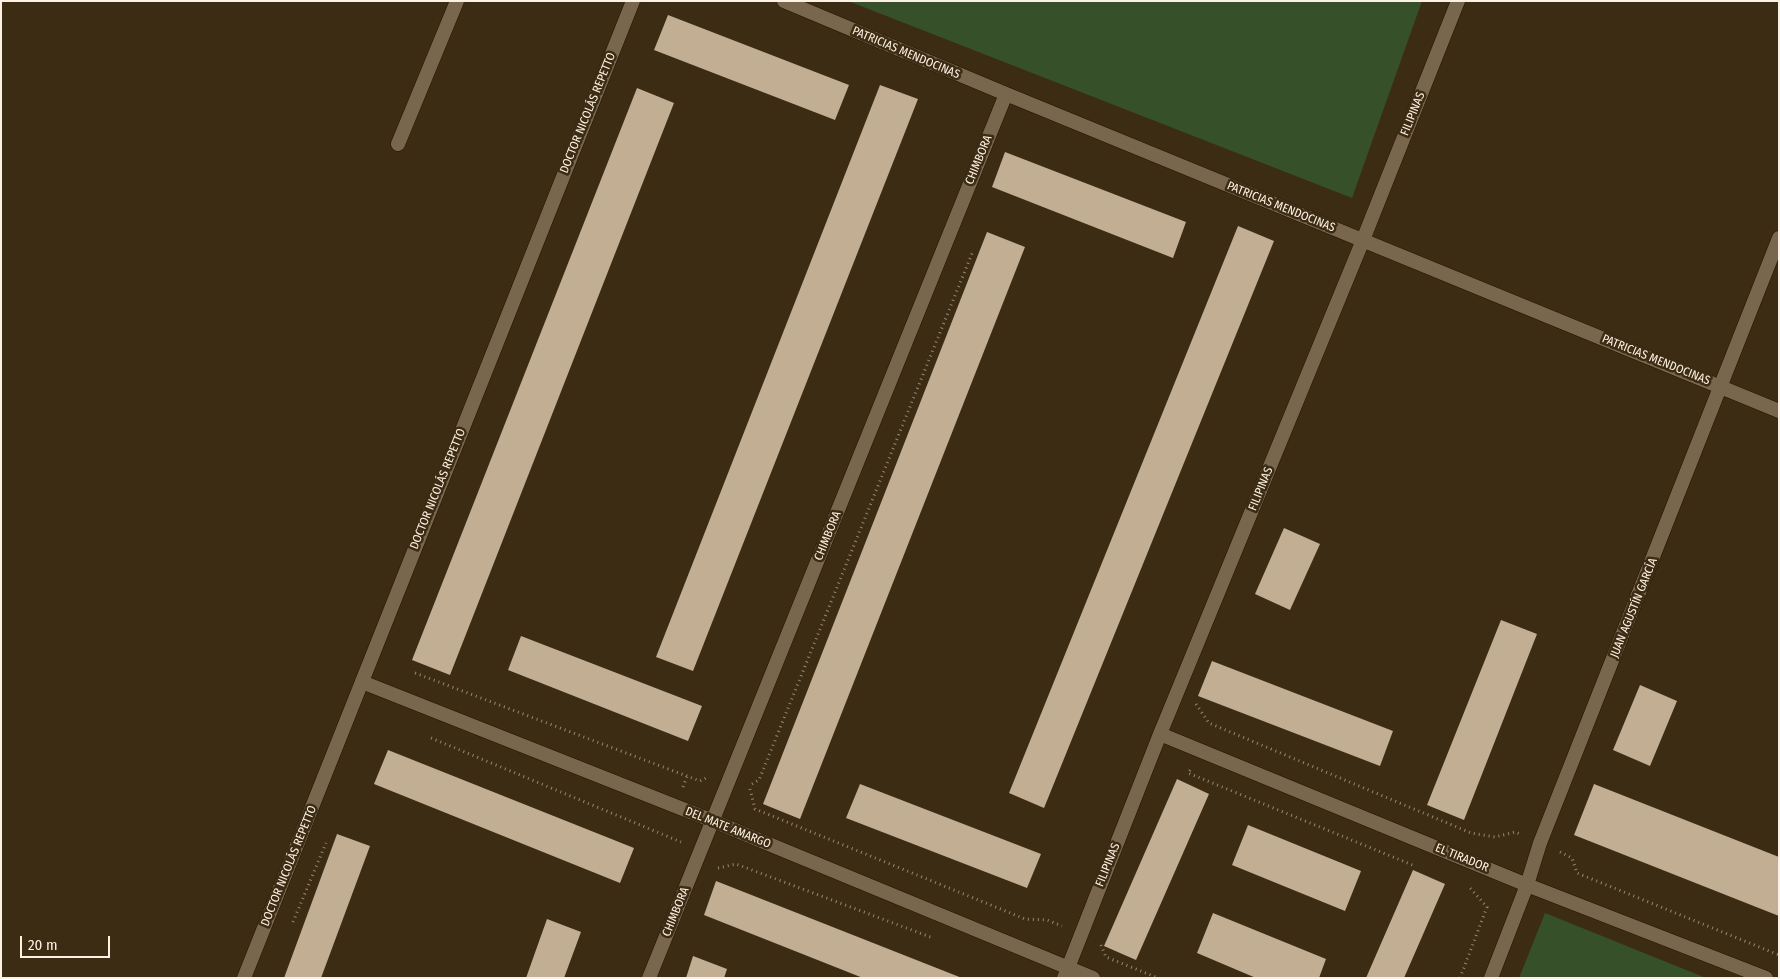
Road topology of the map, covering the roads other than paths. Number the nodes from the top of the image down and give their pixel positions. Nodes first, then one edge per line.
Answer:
1 (457, 1) edge
2 (633, 1) edge
3 (784, 1) edge
4 (1458, 1) edge
5 (1006, 94) junction
6 (398, 144) dead end
7 (1779, 238) edge
8 (1363, 240) junction
9 (1721, 387) junction
10 (1779, 410) edge
11 (362, 682) junction
12 (1160, 734) junction
13 (713, 821) junction
14 (1527, 885) junction
15 (1066, 973) edge
16 (244, 978) edge
17 (649, 978) edge
18 (1093, 978) edge
19 (1491, 978) edge
20 (1766, 978) edge

1 - 6 street
2 - 11 street, DOCTOR NICOLÁS REPETTO
3 - 5 street, PATRICIAS MENDOCINAS
4 - 8 street, FILIPINAS
5 - 8 street, PATRICIAS MENDOCINAS
5 - 13 street, CHIMBORA
7 - 9 street, JUAN AGUSTÍN GARCÍA
8 - 9 street, PATRICIAS MENDOCINAS
8 - 12 street, FILIPINAS
9 - 10 street, PATRICIAS MENDOCINAS
9 - 14 street, JUAN AGUSTÍN GARCÍA
11 - 13 street, DEL MATE AMARGO
11 - 16 street, DOCTOR NICOLÁS REPETTO
12 - 14 street, EL TIRADOR
12 - 15 street, FILIPINAS
13 - 15 street, DEL MATE AMARGO
13 - 17 street, CHIMBORA
14 - 19 street, JUAN AGUSTÍN GARCÍA
14 - 20 street, EL TIRADOR
15 - 18 street, DEL MATE AMARGO

